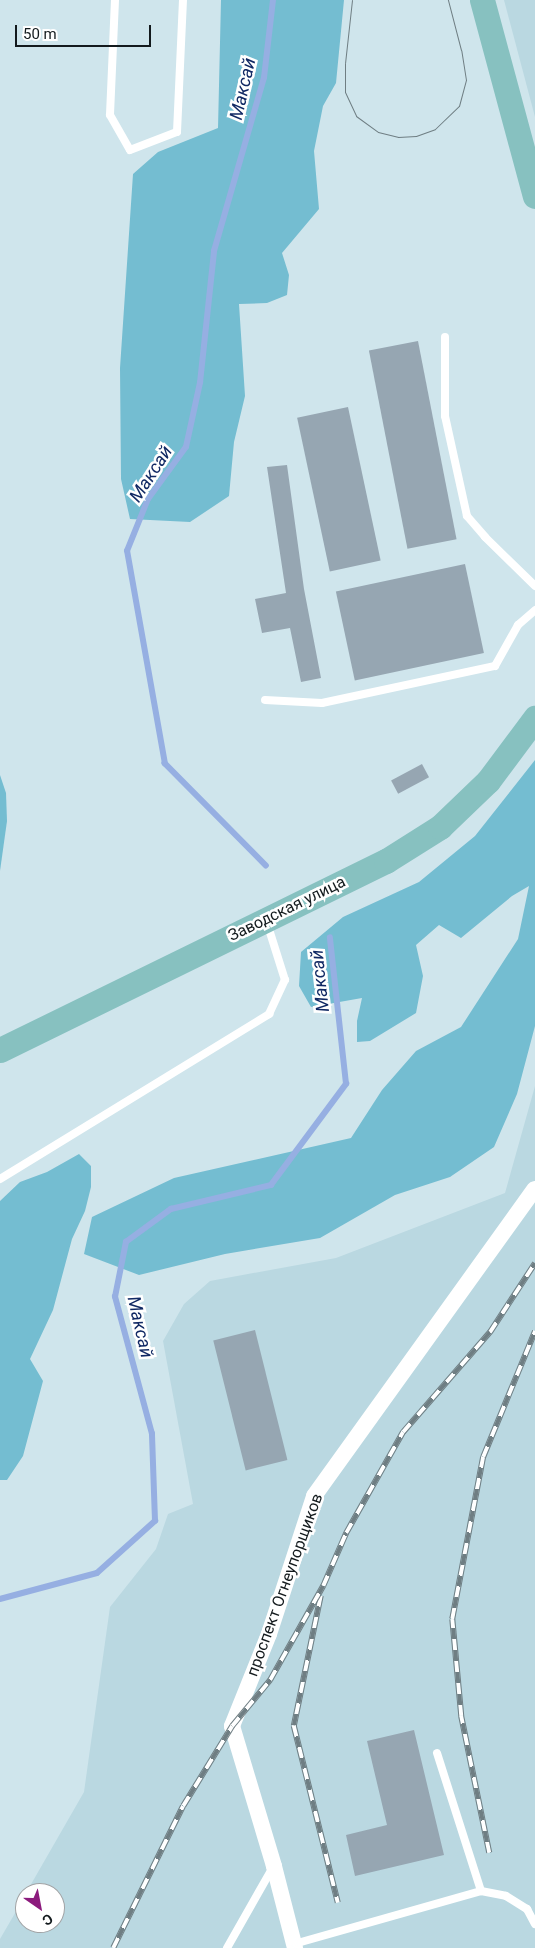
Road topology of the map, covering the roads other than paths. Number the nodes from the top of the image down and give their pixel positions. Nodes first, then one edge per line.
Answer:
1 (115, 0) edge
2 (183, 0) edge
3 (482, 0) edge
4 (535, 196) edge
5 (445, 337) dead end
6 (535, 586) edge
7 (535, 610) edge
8 (265, 700) dead end
9 (535, 718) edge
10 (266, 919) junction
11 (7, 1046) edge
12 (0, 1179) edge
13 (535, 1189) edge
14 (437, 1753) dead end
15 (274, 1866) junction
16 (481, 1892) junction
17 (535, 1924) edge
18 (295, 1946) edge
19 (227, 1948) edge

1 - 2 lane
3 - 4 main road
5 - 6 lane
7 - 8 lane
9 - 10 main road, Заводская улица
10 - 11 main road, Заводская улица
10 - 12 lane
13 - 15 street, проспект Огнеупорщиков
14 - 16 lane
15 - 18 street, проспект Огнеупорщиков
15 - 19 lane
16 - 17 lane
16 - 18 lane

